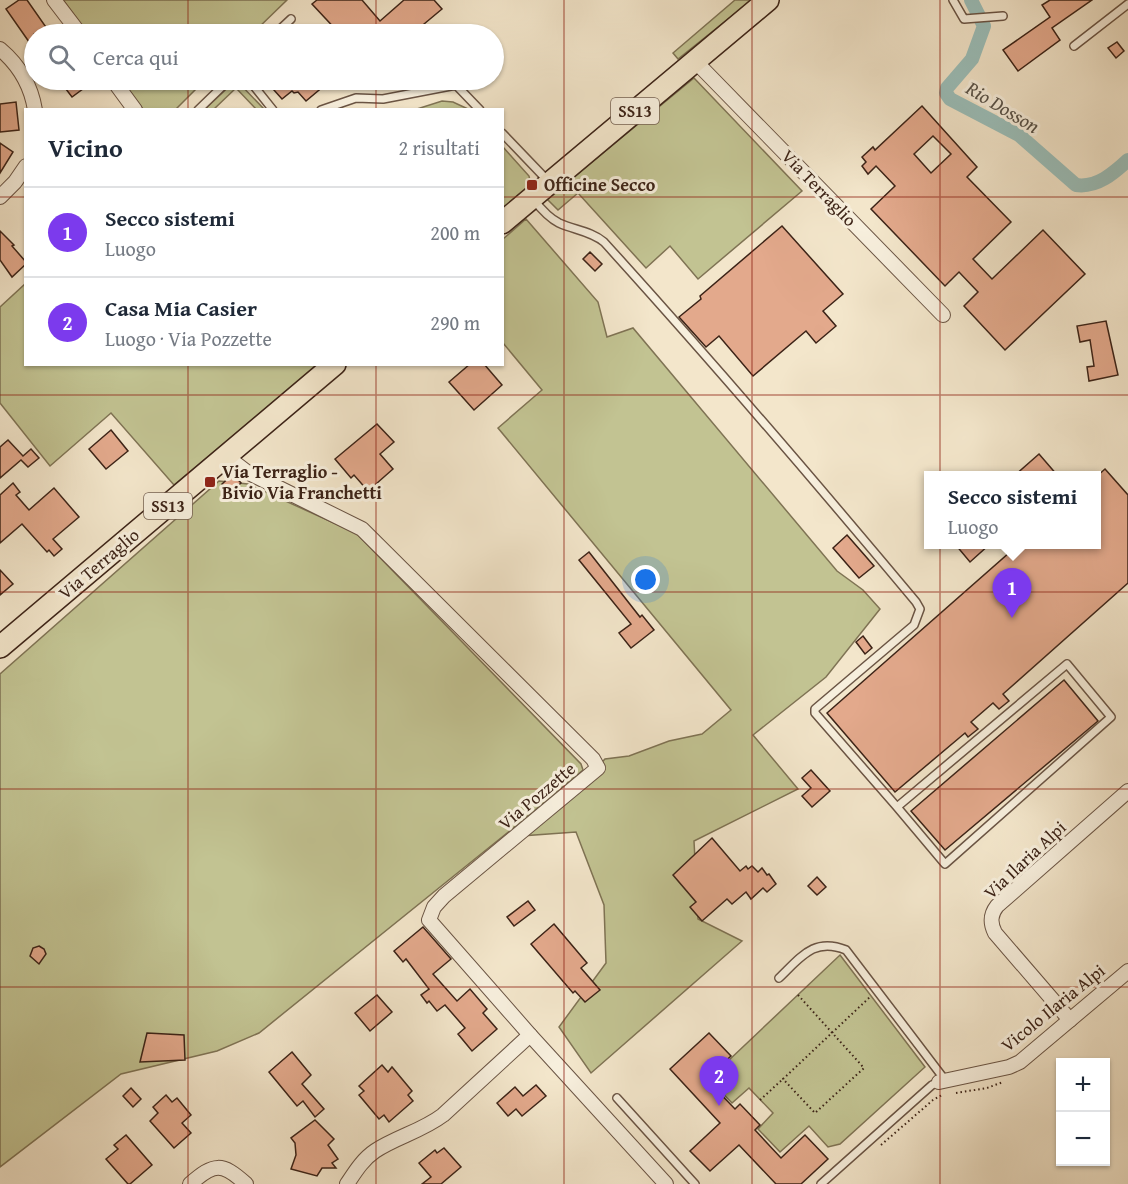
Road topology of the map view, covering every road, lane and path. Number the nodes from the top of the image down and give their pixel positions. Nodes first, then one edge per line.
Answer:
1 (54, 0) edge
2 (768, 0) edge
3 (953, 0) edge
4 (1128, 4) edge
5 (1000, 17) dead end
6 (291, 19) dead end
7 (72, 24) edge
8 (286, 24) edge
9 (1074, 46) dead end
10 (0, 49) edge
11 (695, 61) junction
12 (24, 77) edge
13 (30, 90) edge
14 (120, 90) edge
15 (219, 90) edge
16 (257, 90) edge
17 (427, 90) edge
18 (462, 90) edge
19 (35, 108) edge
20 (134, 108) edge
21 (200, 108) edge
22 (271, 108) edge
23 (327, 108) edge
24 (478, 108) edge
25 (504, 135) edge
26 (24, 169) edge
27 (550, 182) junction
28 (0, 197) edge
29 (532, 198) junction
30 (504, 221) edge
31 (943, 315) dead end
32 (333, 366) edge
33 (226, 456) junction
34 (0, 647) edge
35 (1128, 791) edge
36 (897, 807) junction
37 (1128, 971) edge
38 (779, 978) dead end
39 (877, 991) junction
40 (798, 995) dead end
41 (1070, 1020) junction
42 (832, 1032) junction
43 (530, 1035) junction
44 (783, 1079) junction
45 (942, 1081) junction
46 (617, 1098) dead end
47 (760, 1100) dead end
48 (659, 1181) edge
49 (190, 1184) edge
50 (246, 1184) edge
51 (347, 1184) edge
52 (695, 1184) edge
53 (821, 1184) edge

1 - 7 street
2 - 11 main road, SS13
3 - 5 lane
4 - 9 lane
6 - 8 lane
10 - 12 street
11 - 27 main road, SS13
11 - 31 street, Via Terraglio
13 - 19 street
14 - 20 street
15 - 21 lane
16 - 22 lane
17 - 23 lane
18 - 24 lane
25 - 27 lane
26 - 28 street
27 - 29 main road, SS13
29 - 30 main road, SS13
29 - 36 lane
32 - 33 main road, Via Terraglio / SS13
33 - 34 main road, Via Terraglio / SS13
33 - 43 street, Via Pozzette
35 - 41 street, Via Ilaria Alpi
36 - 36 lane
37 - 41 street, Vicolo Ilaria Alpi
38 - 39 lane
39 - 42 path
39 - 45 lane
40 - 42 path
41 - 45 street, Vicolo Ilaria Alpi
42 - 44 path
42 - 44 path
43 - 48 street, Via Pozzette
43 - 51 street
44 - 47 path
45 - 53 lane, Vicolo Ilaria Alpi
46 - 52 lane
49 - 50 street

